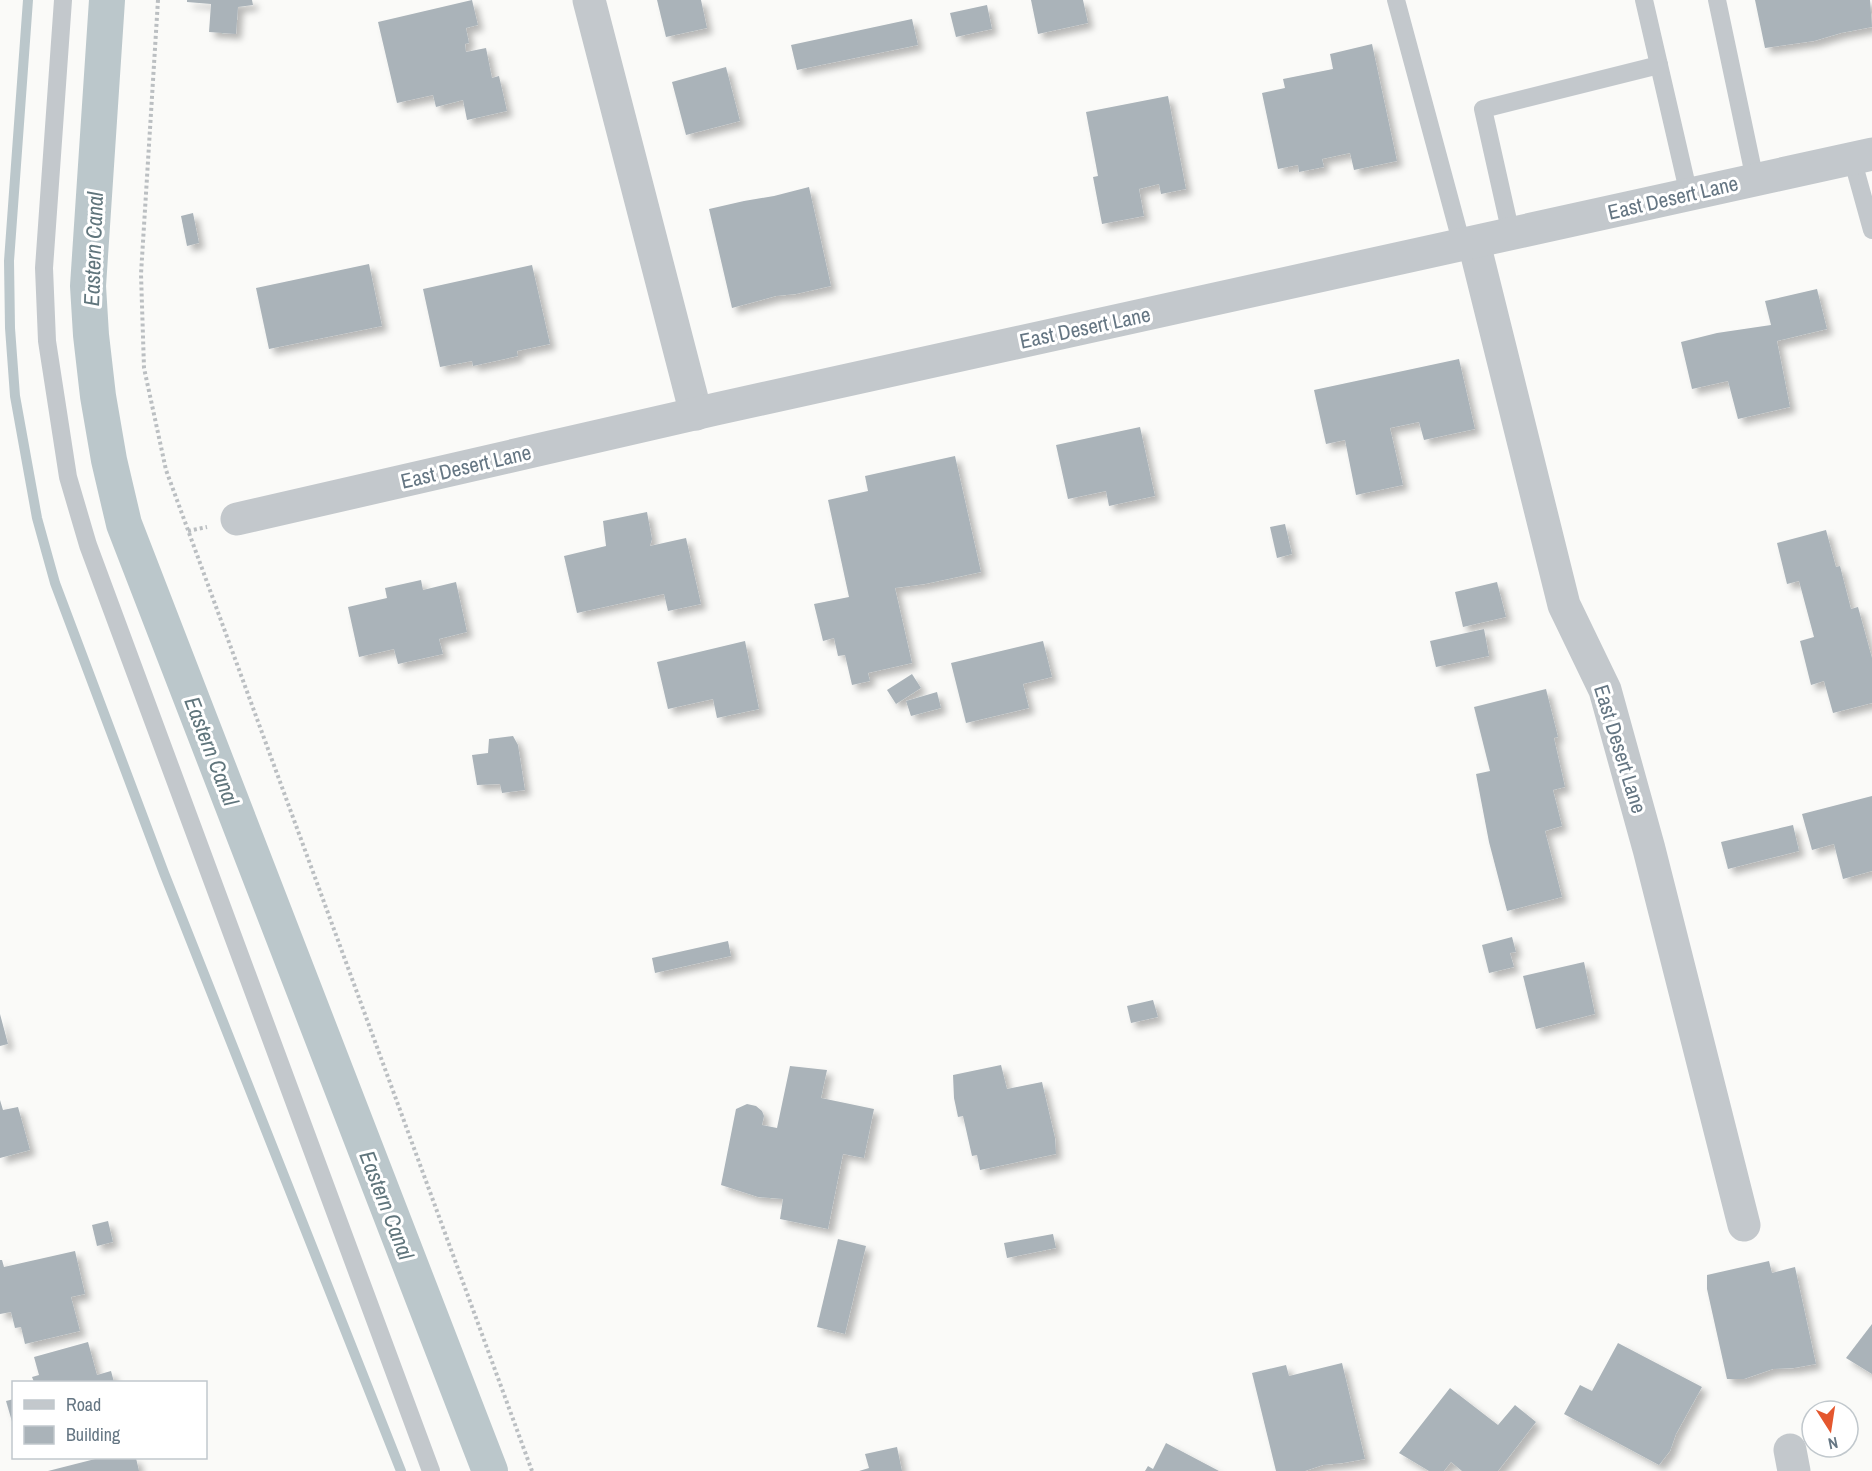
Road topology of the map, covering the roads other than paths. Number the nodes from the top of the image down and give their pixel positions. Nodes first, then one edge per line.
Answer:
1 (63, 0) edge
2 (589, 0) edge
3 (1396, 0) edge
4 (1644, 0) edge
5 (1717, 0) edge
6 (1659, 65) junction
7 (1862, 156) edge
8 (1755, 180) junction
9 (1689, 195) junction
10 (1872, 230) edge
11 (1511, 234) junction
12 (1468, 244) junction
13 (696, 414) junction
14 (237, 519) dead end
15 (1744, 1225) dead end
16 (431, 1471) edge

1 - 16 lane
2 - 13 street
3 - 12 lane
4 - 6 lane
5 - 8 lane
6 - 9 lane
6 - 11 lane
7 - 8 street, East Desert Lane
7 - 10 lane
8 - 9 street, East Desert Lane
9 - 11 street, East Desert Lane
11 - 12 street, East Desert Lane
12 - 13 street, East Desert Lane
12 - 15 street, East Desert Lane
13 - 14 street, East Desert Lane

